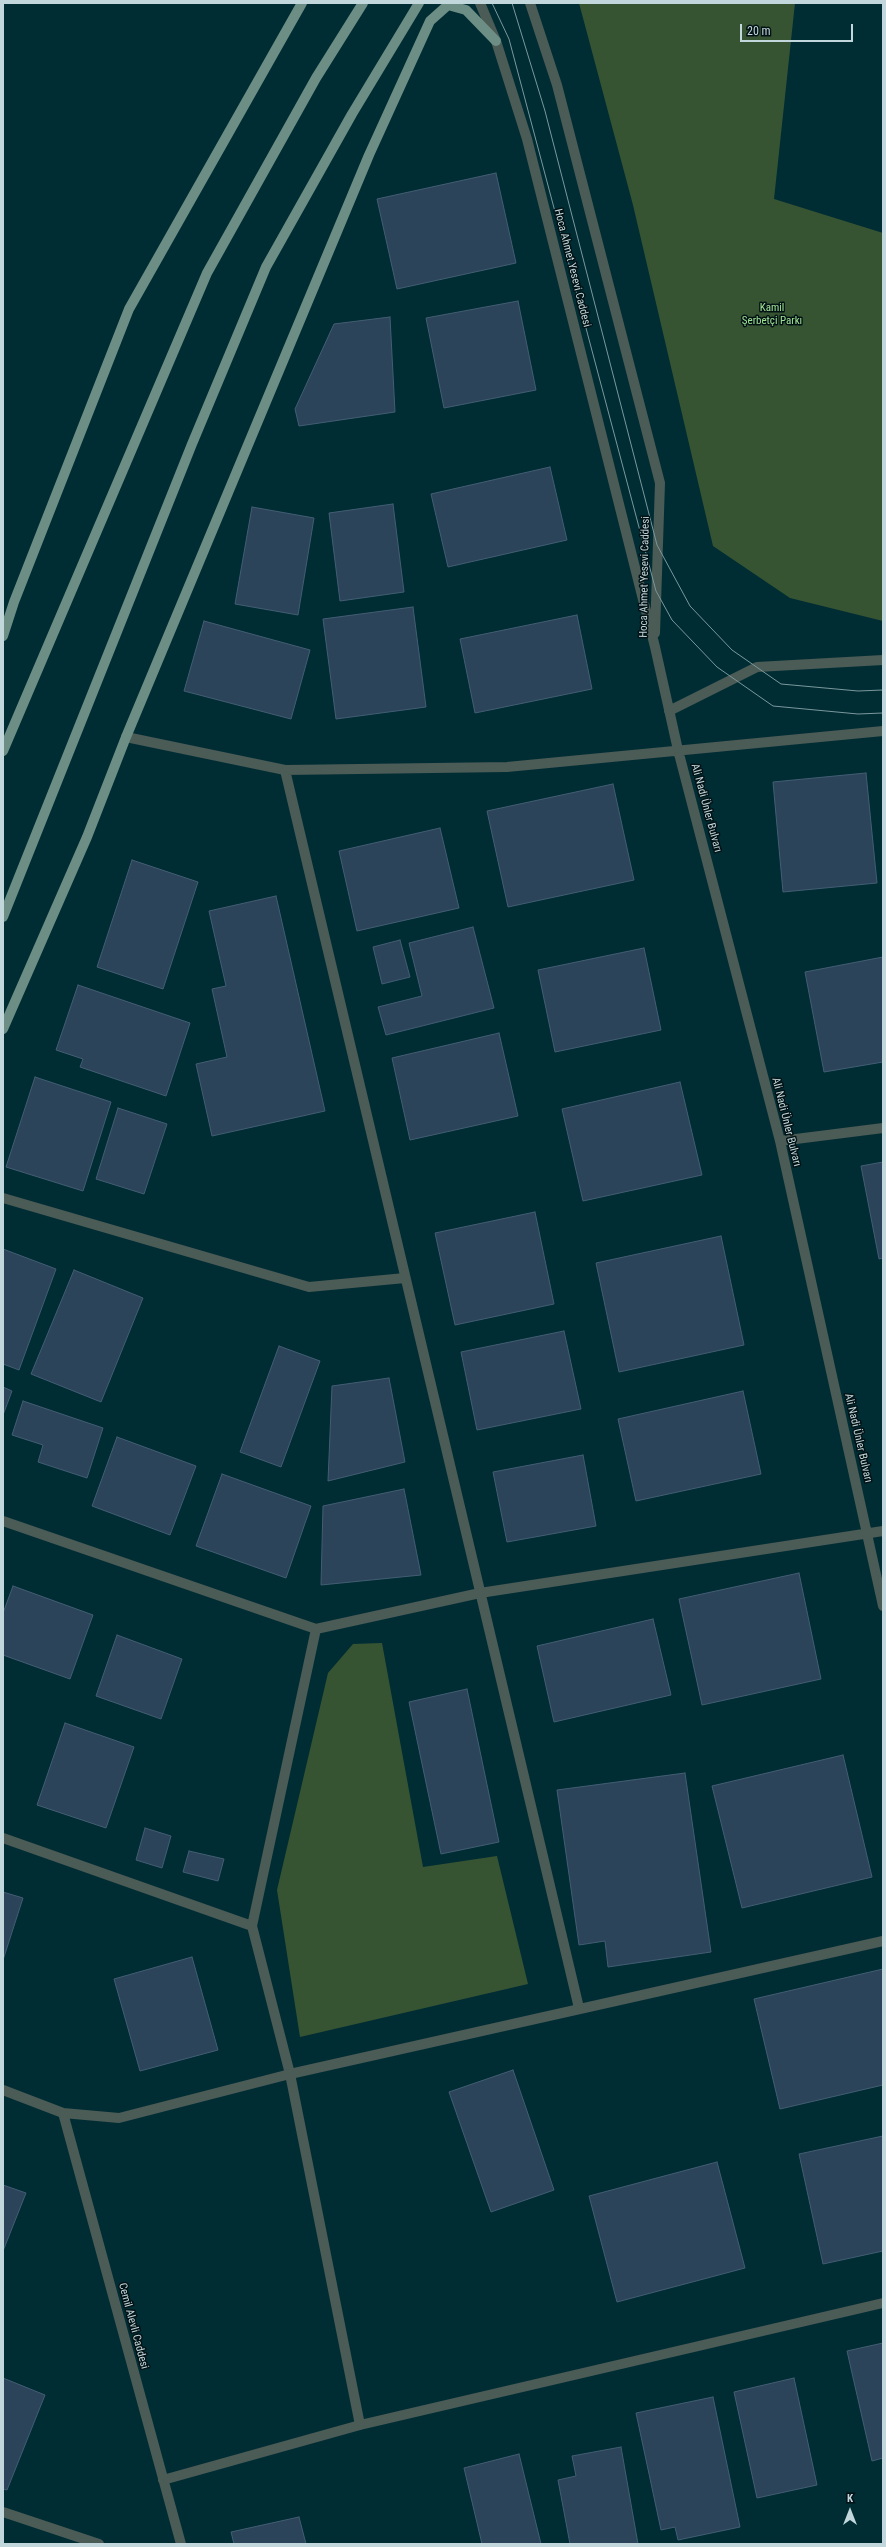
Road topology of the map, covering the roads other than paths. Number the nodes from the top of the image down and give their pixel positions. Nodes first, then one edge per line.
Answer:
1 (302, 3) edge
2 (363, 3) edge
3 (419, 3) edge
4 (480, 3) edge
5 (530, 3) edge
6 (496, 41) junction
7 (3, 636) edge
8 (655, 646) junction
9 (883, 660) edge
10 (669, 711) junction
11 (883, 731) edge
12 (126, 737) junction
13 (678, 750) junction
14 (3, 751) edge
15 (285, 770) junction
16 (3, 917) edge
17 (3, 1029) edge
18 (883, 1128) edge
19 (780, 1141) junction
20 (3, 1198) edge
21 (405, 1278) junction
22 (3, 1521) edge
23 (883, 1531) edge
24 (867, 1534) junction
25 (480, 1593) junction
26 (883, 1606) edge
27 (316, 1629) junction
28 (3, 1838) edge
29 (252, 1926) junction
30 (883, 1942) edge
31 (578, 2008) junction
32 (290, 2074) junction
33 (3, 2090) edge
34 (63, 2114) junction
35 (883, 2303) edge
36 (360, 2425) junction
37 (163, 2480) junction
38 (3, 2512) edge
39 (99, 2544) edge
40 (181, 2544) edge

1 - 7 main road
2 - 14 main road
3 - 16 main road
4 - 6 street, Hoca Ahmet Yesevi Caddesi
5 - 8 street, Hoca Ahmet Yesevi Caddesi
6 - 8 street, Hoca Ahmet Yesevi Caddesi
6 - 12 main road
8 - 10 street, Ali Nadi Ünler Bulvarı
9 - 10 street
10 - 13 street, Ali Nadi Ünler Bulvarı
11 - 13 street
12 - 15 street
12 - 17 main road
13 - 15 street
13 - 19 street, Ali Nadi Ünler Bulvarı
15 - 21 street
18 - 19 street
19 - 24 street, Ali Nadi Ünler Bulvarı
20 - 21 street
21 - 25 street
22 - 27 street
23 - 24 street
24 - 25 street
24 - 26 street, Ali Nadi Ünler Bulvarı
25 - 27 street
25 - 31 street
27 - 29 street
28 - 29 street
29 - 32 street
30 - 31 street
31 - 32 street
32 - 34 street
32 - 36 street
33 - 34 street
34 - 37 street, Cemil Alevli Caddesi
35 - 36 street
36 - 37 street
37 - 40 street, Cemil Alevli Caddesi
38 - 39 street

